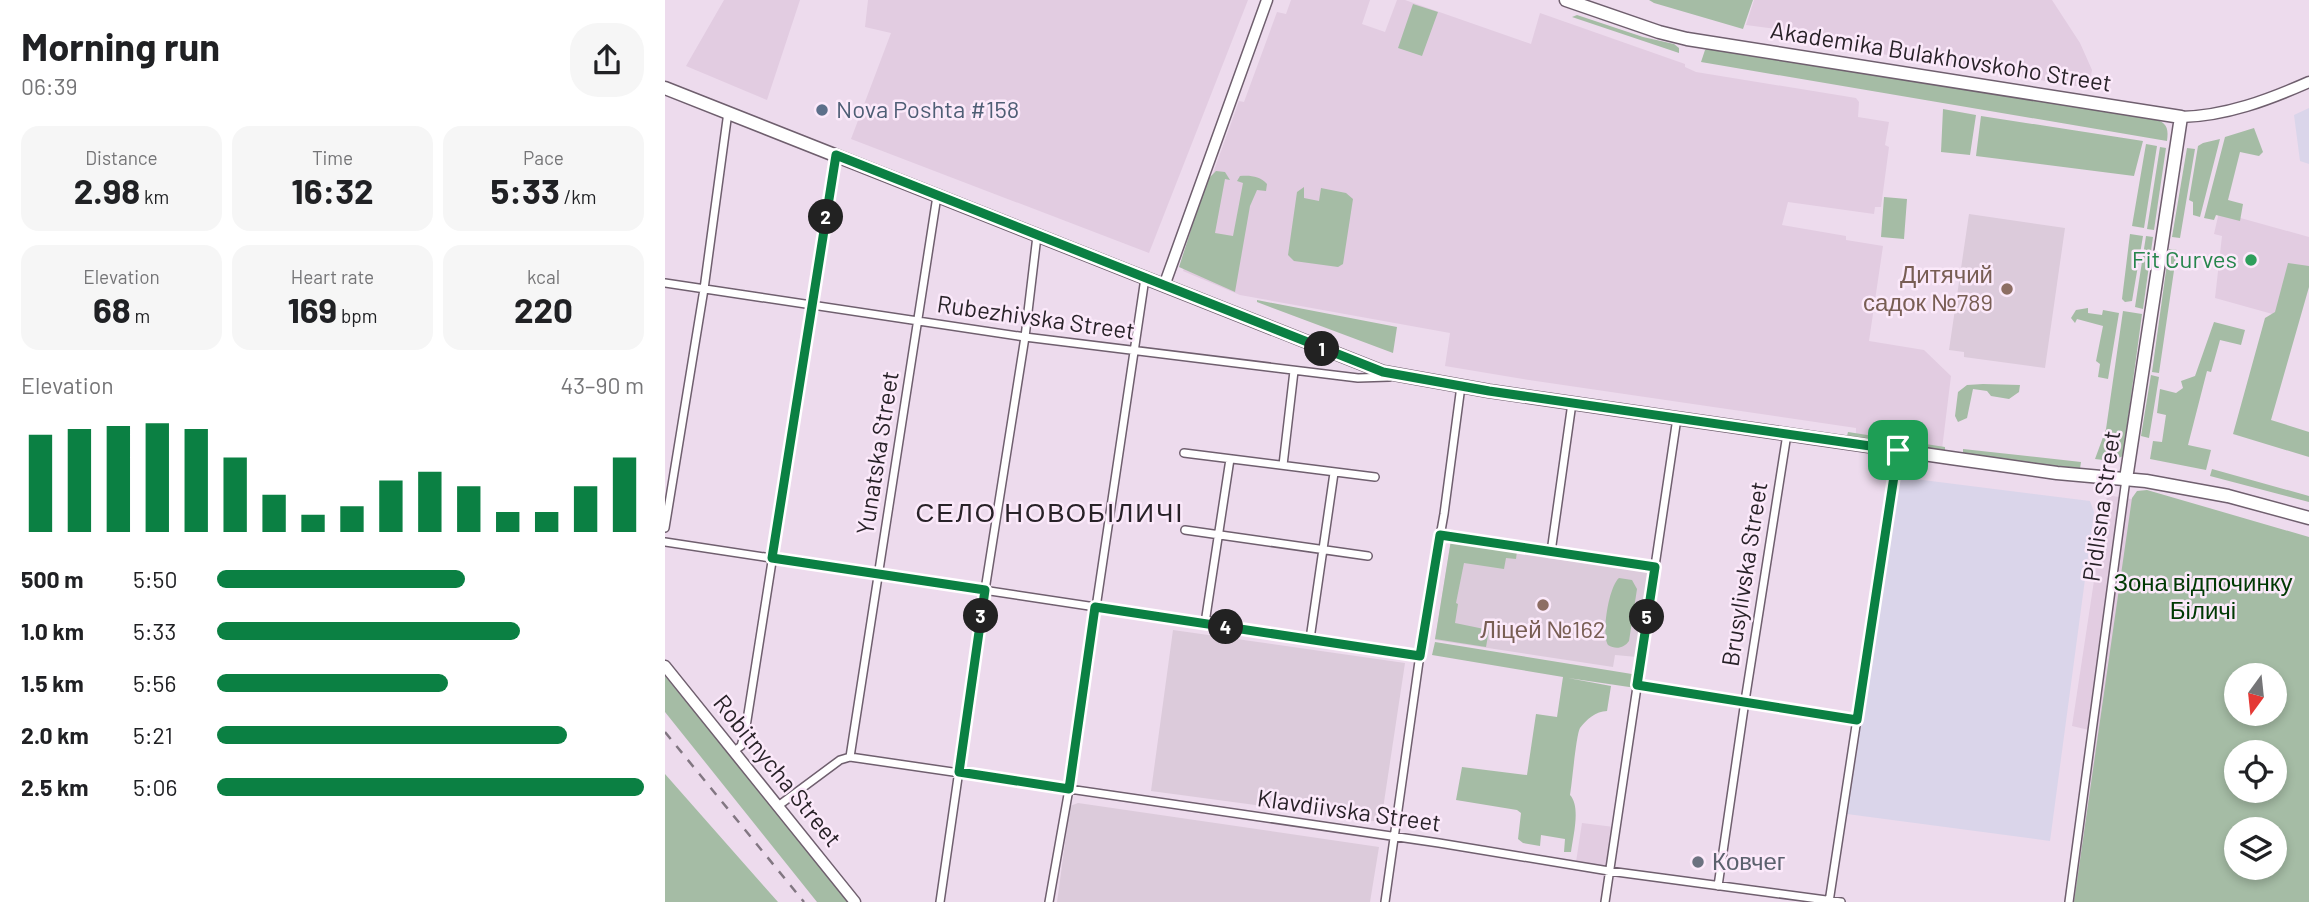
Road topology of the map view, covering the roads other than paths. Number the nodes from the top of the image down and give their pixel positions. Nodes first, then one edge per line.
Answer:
1 (1267, 0) edge
2 (1566, 0) edge
3 (2309, 82) edge
4 (665, 88) edge
5 (728, 112) junction
6 (2181, 117) junction
7 (836, 155) junction
8 (936, 196) junction
9 (1037, 236) junction
10 (1145, 278) junction
11 (665, 283) edge
12 (1164, 286) junction
13 (704, 289) junction
14 (811, 304) junction
15 (918, 320) junction
16 (1025, 337) junction
17 (1135, 352) junction
18 (1294, 371) junction
19 (1402, 376) junction
20 (1461, 386) junction
21 (1572, 403) junction
22 (1677, 418) junction
23 (1787, 434) junction
24 (1898, 450) junction
25 (1184, 453) dead end
26 (1230, 459) junction
27 (1283, 465) junction
28 (1334, 473) junction
29 (1375, 477) dead end
30 (2126, 479) junction
31 (2309, 518) edge
32 (665, 528) edge
33 (1185, 530) dead end
34 (1218, 534) junction
35 (1440, 535) junction
36 (665, 542) edge
37 (1322, 550) junction
38 (1551, 552) junction
39 (1369, 556) dead end
40 (772, 558) junction
41 (1655, 567) junction
42 (878, 574) junction
43 (985, 590) junction
44 (1095, 607) junction
45 (1205, 624) junction
46 (1310, 639) junction
47 (1420, 656) junction
48 (665, 666) edge
49 (1637, 685) junction
50 (1745, 701) junction
51 (1857, 720) junction
52 (734, 751) junction
53 (850, 757) junction
54 (959, 772) junction
55 (1069, 789) junction
56 (778, 806) junction
57 (1394, 836) junction
58 (1609, 871) junction
59 (1718, 886) junction
60 (855, 902) edge
61 (940, 902) edge
62 (1049, 902) edge
63 (1384, 902) edge
64 (1605, 902) edge
65 (1829, 902) edge
66 (1841, 902) edge
67 (2069, 902) edge

1 - 12 street
2 - 6 main road, Akademika Bulakhovskoho Street
3 - 6 street, Akademika Bulakhovskoho Street
4 - 5 main road
5 - 7 main road
5 - 13 street
6 - 30 main road, Pidlisna Street
7 - 8 main road
7 - 14 street
8 - 9 main road
8 - 15 street, Yunatska Street
9 - 10 main road
9 - 16 street
10 - 12 main road
10 - 17 street
11 - 13 street, Rubezhivska Street
12 - 19 main road
13 - 14 street, Rubezhivska Street
13 - 32 street
14 - 15 street, Rubezhivska Street
14 - 40 street
15 - 16 street, Rubezhivska Street
15 - 42 street, Yunatska Street
16 - 17 street, Rubezhivska Street
16 - 43 street
17 - 18 street, Rubezhivska Street
17 - 44 street
18 - 19 street, Rubezhivska Street
18 - 27 street
19 - 20 main road
20 - 21 main road
20 - 35 street
21 - 22 main road
21 - 38 street
22 - 23 main road
22 - 41 street
23 - 24 main road
23 - 50 street, Brusylivska Street
24 - 30 main road
24 - 51 street
25 - 26 street
26 - 27 street
26 - 34 street
27 - 28 street
28 - 29 street
28 - 37 street
30 - 31 main road
30 - 67 street, Pidlisna Street
33 - 34 street
34 - 37 street
34 - 45 street
35 - 38 street
35 - 47 street
36 - 40 street
37 - 39 street
37 - 46 street
38 - 41 street
40 - 42 street
40 - 52 street
41 - 49 street
42 - 43 street
42 - 53 street, Yunatska Street
43 - 44 street
43 - 54 street
44 - 45 street
44 - 55 street
45 - 46 street
46 - 47 street
47 - 57 street
48 - 52 street, Robitnycha Street
49 - 50 street
49 - 58 street
50 - 51 street
50 - 59 street, Brusylivska Street
51 - 65 street
52 - 56 street, Robitnycha Street
53 - 54 street, Klavdiivska Street
53 - 56 street
54 - 55 street, Klavdiivska Street
54 - 61 street
55 - 57 street, Klavdiivska Street
55 - 62 street
56 - 60 street, Robitnycha Street
57 - 58 street, Klavdiivska Street
57 - 63 street
58 - 59 street, Klavdiivska Street
58 - 64 street
59 - 65 street, Klavdiivska Street
65 - 66 street, Klavdiivska Street

